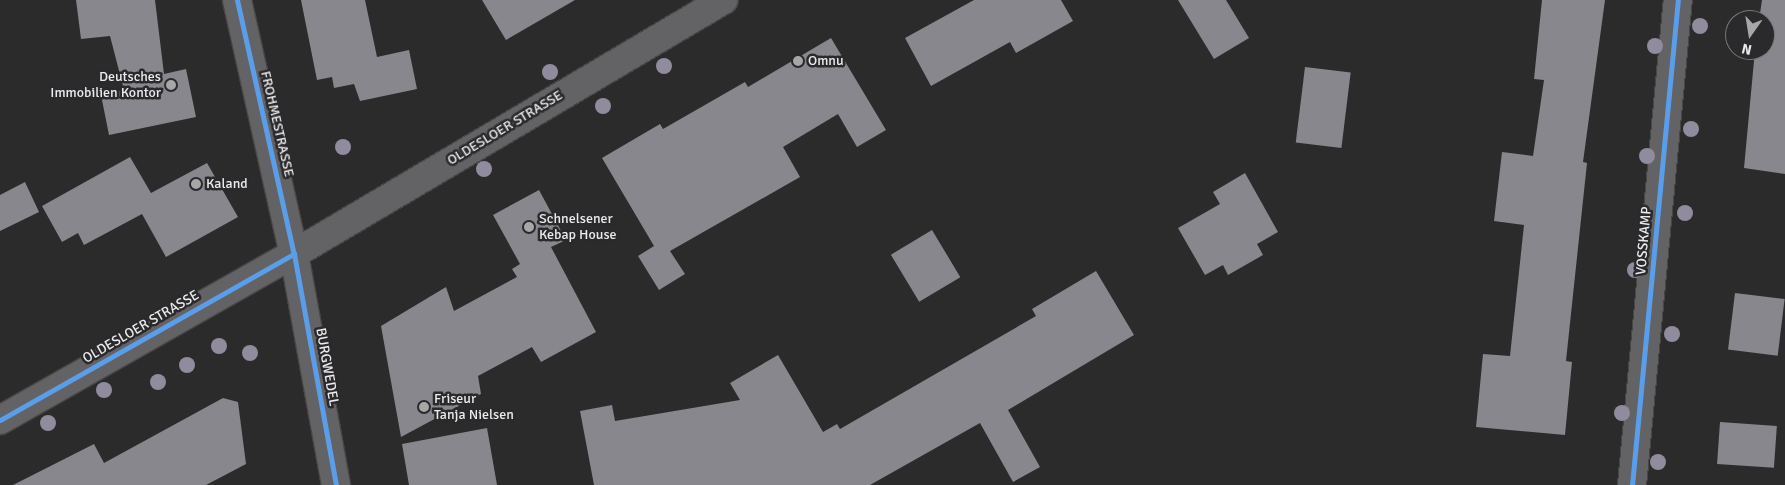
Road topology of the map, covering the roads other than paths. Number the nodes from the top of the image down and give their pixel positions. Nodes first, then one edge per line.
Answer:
1 (237, 0) edge
2 (723, 0) edge
3 (1678, 0) edge
4 (294, 254) junction
5 (0, 420) edge
6 (336, 485) edge
7 (1632, 485) edge

1 - 4 street, FROHMESTRASSE
2 - 4 street, OLDESLOER STRASSE
3 - 7 street, VOSSKAMP
4 - 5 street, OLDESLOER STRASSE
4 - 6 street, BURGWEDEL

